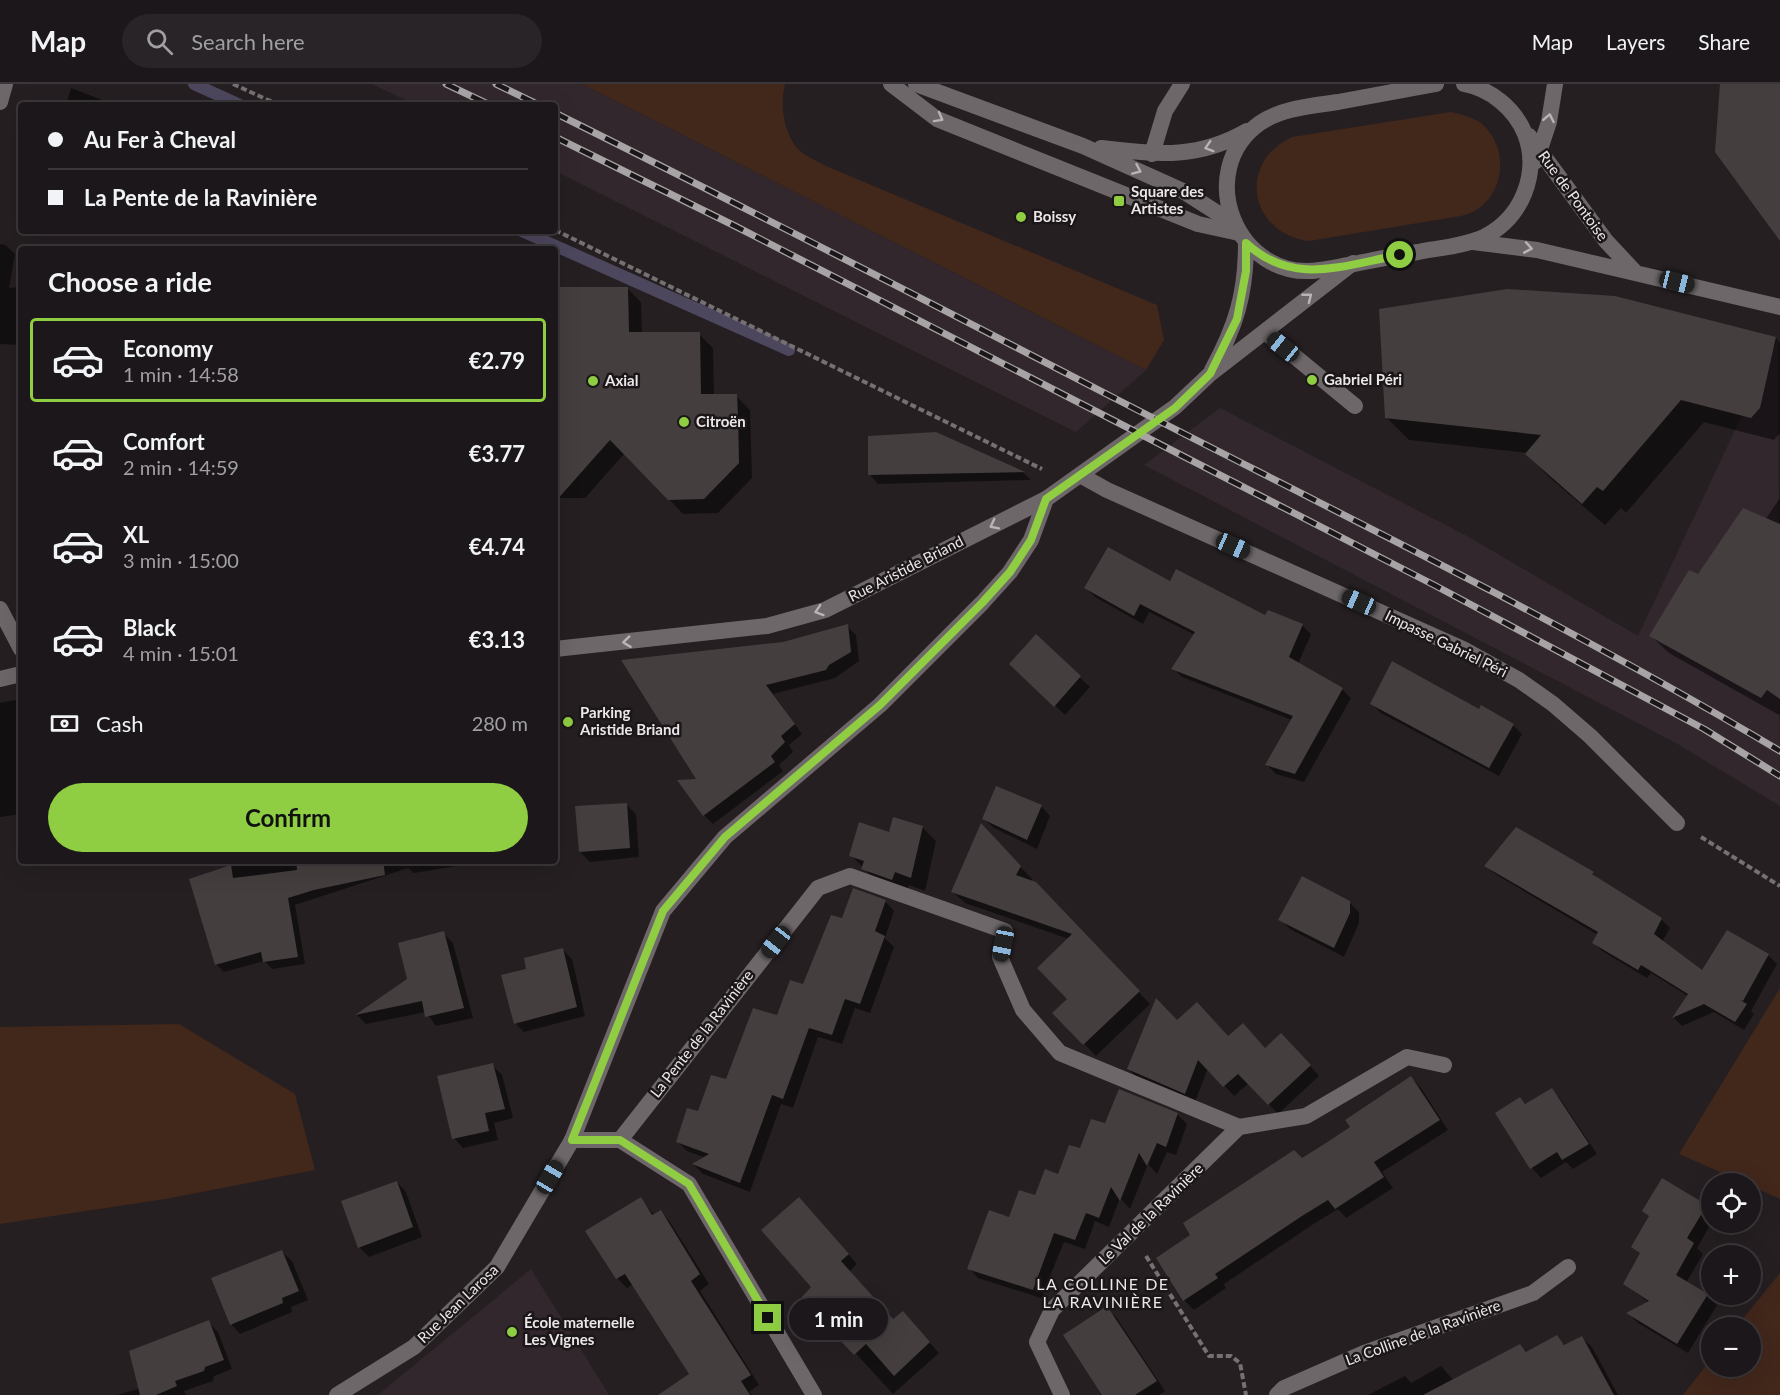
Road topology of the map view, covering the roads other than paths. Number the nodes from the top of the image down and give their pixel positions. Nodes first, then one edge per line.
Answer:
1 (5, 84) edge
2 (891, 84) edge
3 (916, 84) edge
4 (1182, 84) edge
5 (1436, 84) edge
6 (1464, 84) edge
7 (1555, 84) edge
8 (0, 102) edge
9 (1261, 123) junction
10 (1520, 124) junction
11 (1083, 146) junction
12 (1540, 151) junction
13 (1152, 154) junction
14 (1529, 179) junction
15 (1239, 233) junction
16 (1470, 242) junction
17 (1353, 263) junction
18 (1636, 272) junction
19 (1780, 307) edge
20 (1265, 333) junction
21 (1210, 374) junction
22 (1355, 406) dead end
23 (1080, 475) junction
24 (1046, 499) junction
25 (0, 609) edge
26 (18, 643) edge
27 (558, 649) edge
28 (18, 675) edge
29 (0, 679) edge
30 (1677, 823) road end
31 (1444, 1065) dead end
32 (1239, 1127) junction
33 (572, 1140) junction
34 (620, 1140) junction
35 (1568, 1267) dead end
36 (337, 1395) edge
37 (814, 1395) edge
38 (1062, 1395) edge
39 (1277, 1395) edge

1 - 8 street
2 -> 15 street
3 - 11 street
4 - 13 street
5 - 9 street
6 - 10 street, Rue de Pontoise
12 -> 7 street
9 -> 13 street
9 - 15 street, Rue Aristide Briand
10 - 12 street, Rue de Pontoise
10 - 14 street
11 - 13 street
11 -> 15 street
12 - 14 street
12 - 18 street, Rue de Pontoise
14 - 16 street
15 - 17 street
15 - 21 street, Rue Aristide Briand
16 - 17 street
16 -> 18 street, Rue de Pontoise
20 -> 17 street, Rue Aristide Briand
18 - 19 street, Rue de Pontoise
20 - 21 street, Rue Aristide Briand
20 - 22 street
21 - 23 street, Rue Aristide Briand
23 - 24 street, Rue Aristide Briand
23 - 30 street, Impasse Gabriel Péri
24 -> 27 street, Rue Aristide Briand
24 - 33 street, Rue Jean Larosa
25 - 26 street
28 - 29 street
31 - 32 street
32 - 34 street, La Pente de la Ravinière
32 - 38 street, Le Val de la Ravinière
33 - 34 street
33 - 36 street, Rue Jean Larosa
34 - 37 street
35 - 39 street, La Colline de la Ravinière

